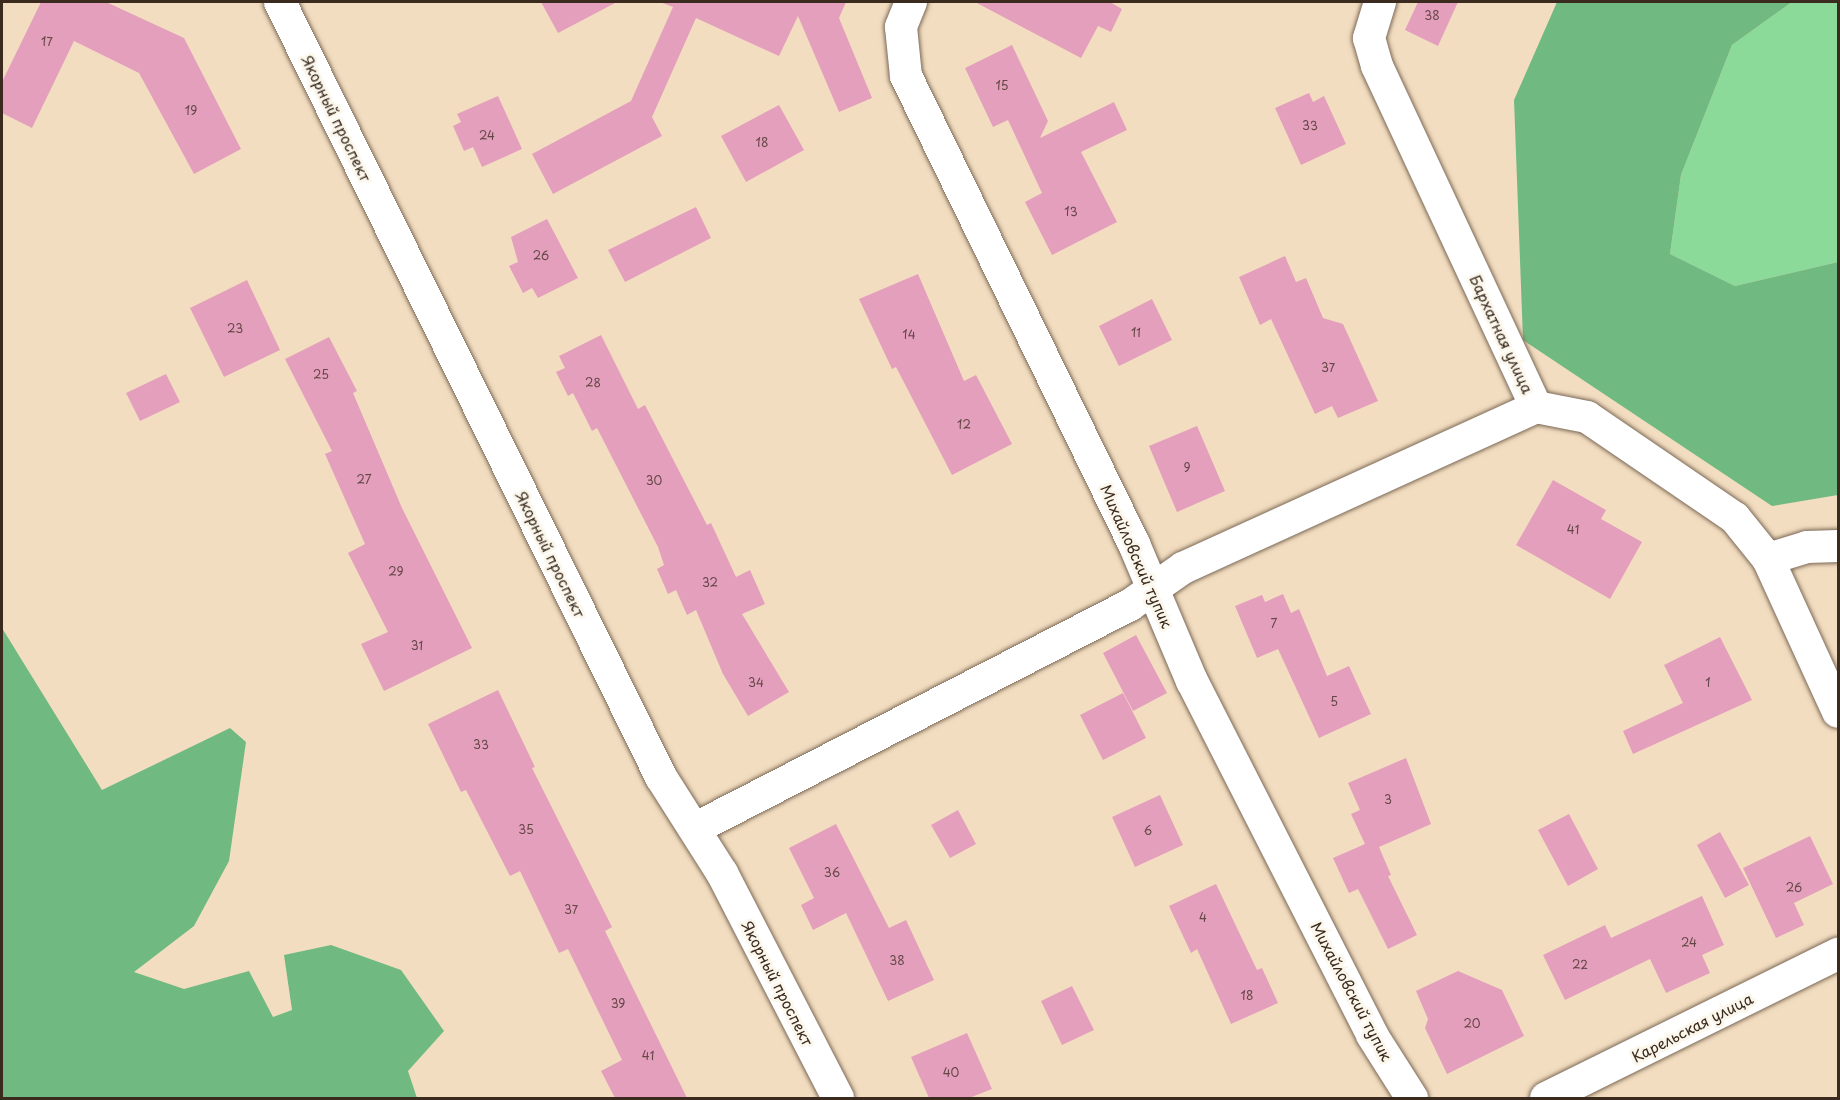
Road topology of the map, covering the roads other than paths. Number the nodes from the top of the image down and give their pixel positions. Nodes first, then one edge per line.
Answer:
1 (280, 2) edge
2 (911, 2) edge
3 (1380, 2) edge
4 (1536, 407) junction
5 (1839, 546) edge
6 (1768, 559) junction
7 (1154, 588) junction
8 (1839, 712) edge
9 (696, 828) junction
10 (1839, 954) edge
11 (838, 1098) edge
12 (1412, 1098) edge
13 (1546, 1098) edge

1 - 9 street, Якорный проспект
2 - 7 street, Михайловский тупик
3 - 4 street, Бархатная улица
4 - 6 street, Бархатная улица
4 - 7 street
5 - 6 street
6 - 8 street, Бархатная улица
7 - 9 street
7 - 12 street, Михайловский тупик
9 - 11 street, Якорный проспект
10 - 13 street, Карельская улица

